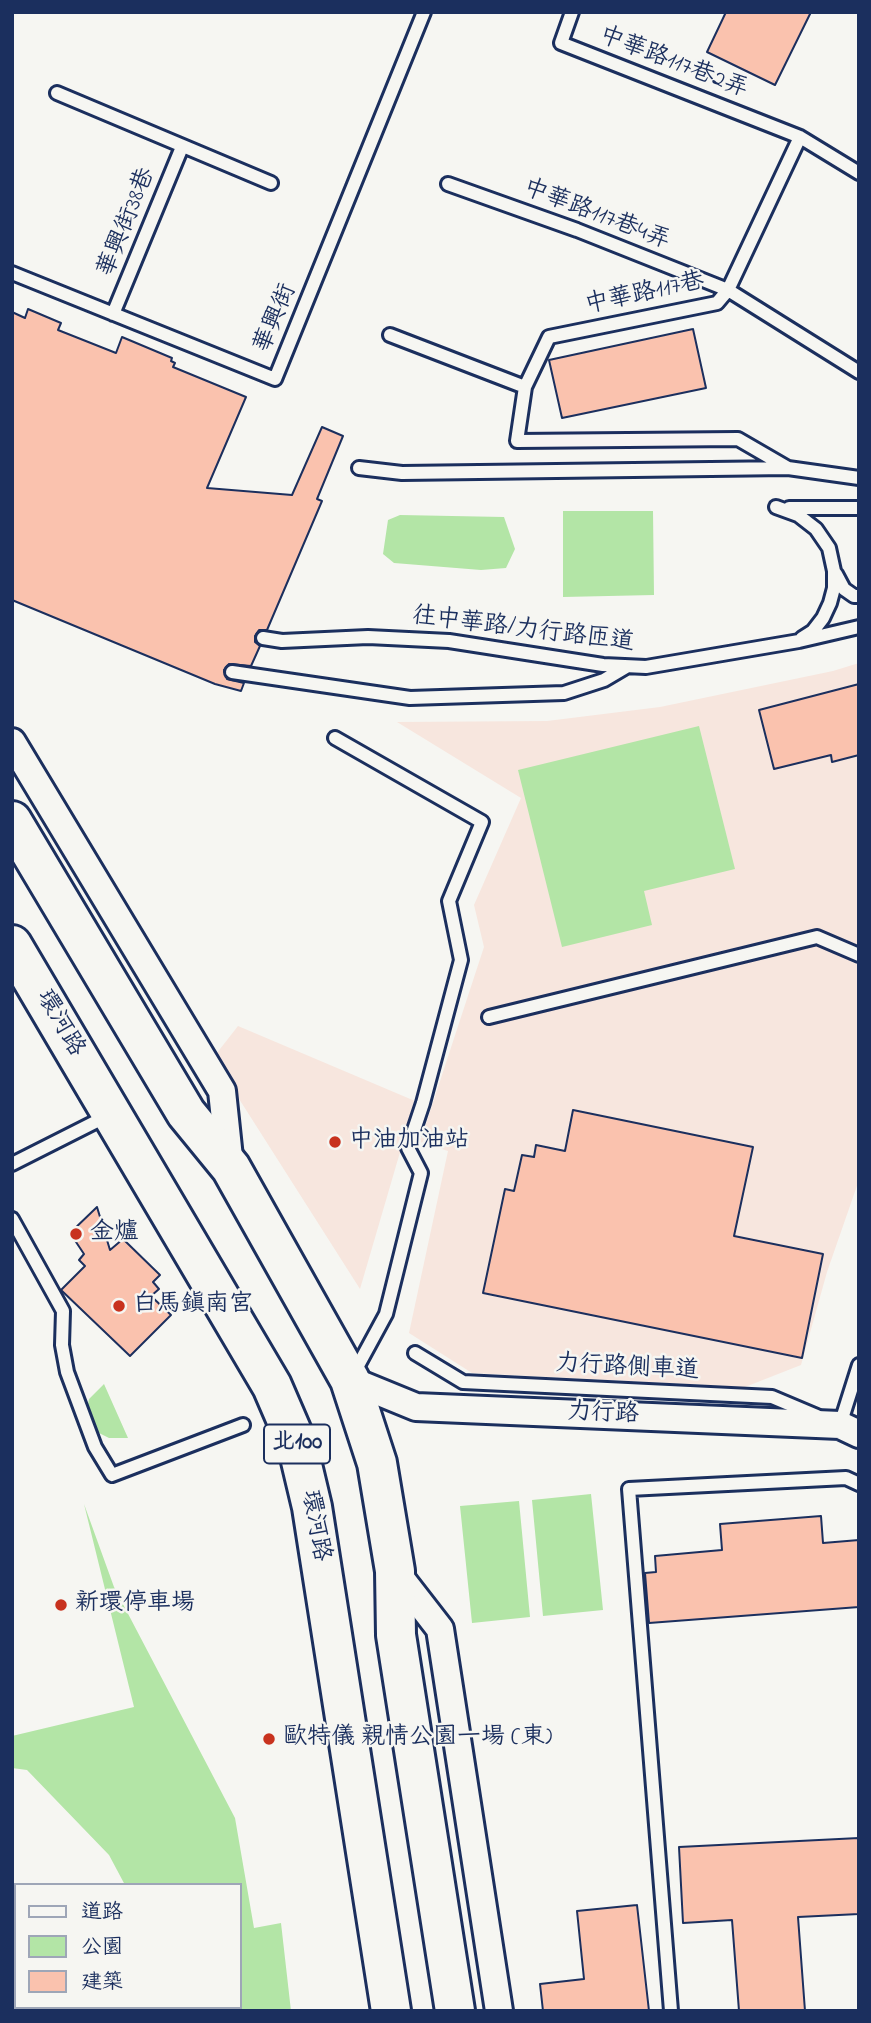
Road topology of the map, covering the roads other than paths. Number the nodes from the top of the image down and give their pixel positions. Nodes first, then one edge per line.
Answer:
1 (424, 12) edge
2 (572, 12) edge
3 (57, 93) dead end
4 (800, 137) junction
5 (182, 147) junction
6 (859, 173) edge
7 (271, 183) dead end
8 (448, 184) dead end
9 (12, 273) edge
10 (729, 290) junction
11 (113, 314) junction
12 (390, 335) dead end
13 (859, 372) edge
14 (525, 387) junction
15 (359, 468) dead end
16 (789, 468) junction
17 (859, 478) edge
18 (859, 508) edge
19 (834, 571) junction
20 (859, 596) edge
21 (859, 627) edge
22 (263, 638) dead end
23 (799, 641) junction
24 (626, 666) junction
25 (232, 672) dead end
26 (335, 737) dead end
27 (12, 742) edge
28 (12, 821) edge
29 (12, 945) edge
30 (859, 955) edge
31 (489, 1017) dead end
32 (111, 1114) junction
33 (12, 1164) edge
34 (231, 1168) junction
35 (12, 1219) edge
36 (415, 1353) dead end
37 (859, 1365) edge
38 (350, 1380) junction
39 (243, 1425) dead end
40 (849, 1430) edge
41 (859, 1484) edge
42 (395, 1571) junction
43 (391, 2011) edge
44 (455, 2011) edge
45 (499, 2011) edge
46 (671, 2011) edge

1 - 11 lane, 華興街
2 - 4 lane, 中華路117巷2弄
3 - 5 lane, 華興街38巷
4 - 6 lane
4 - 10 lane, 中華路117巷
5 - 7 lane, 華興街38巷
5 - 11 lane, 華興街38巷
8 - 10 lane, 中華路117巷4弄
9 - 11 lane, 華興街
10 - 13 lane, 中華路117巷4弄
10 - 14 lane, 中華路117巷
12 - 14 lane
14 - 16 lane, 中華路117巷
15 - 16 lane
16 - 17 lane
18 - 19 lane
19 - 20 lane
19 - 23 lane
21 - 23 lane, 往中華路/力行路匝道
22 - 24 lane, 往中華路/力行路匝道
23 - 24 lane, 往中華路/力行路匝道
24 - 25 lane
26 - 38 lane
27 - 34 street
28 - 34 highway, 北100
29 - 32 highway, 環河路 / 北100
30 - 31 lane
32 - 33 lane
32 - 43 highway, 環河路 / 北100
34 - 38 highway, 北100
35 - 39 lane
36 - 40 lane, 力行路側車道
37 - 40 lane
38 - 40 street, 力行路
38 - 42 highway, 北100
41 - 46 lane
42 - 44 highway, 北100
42 - 45 street

